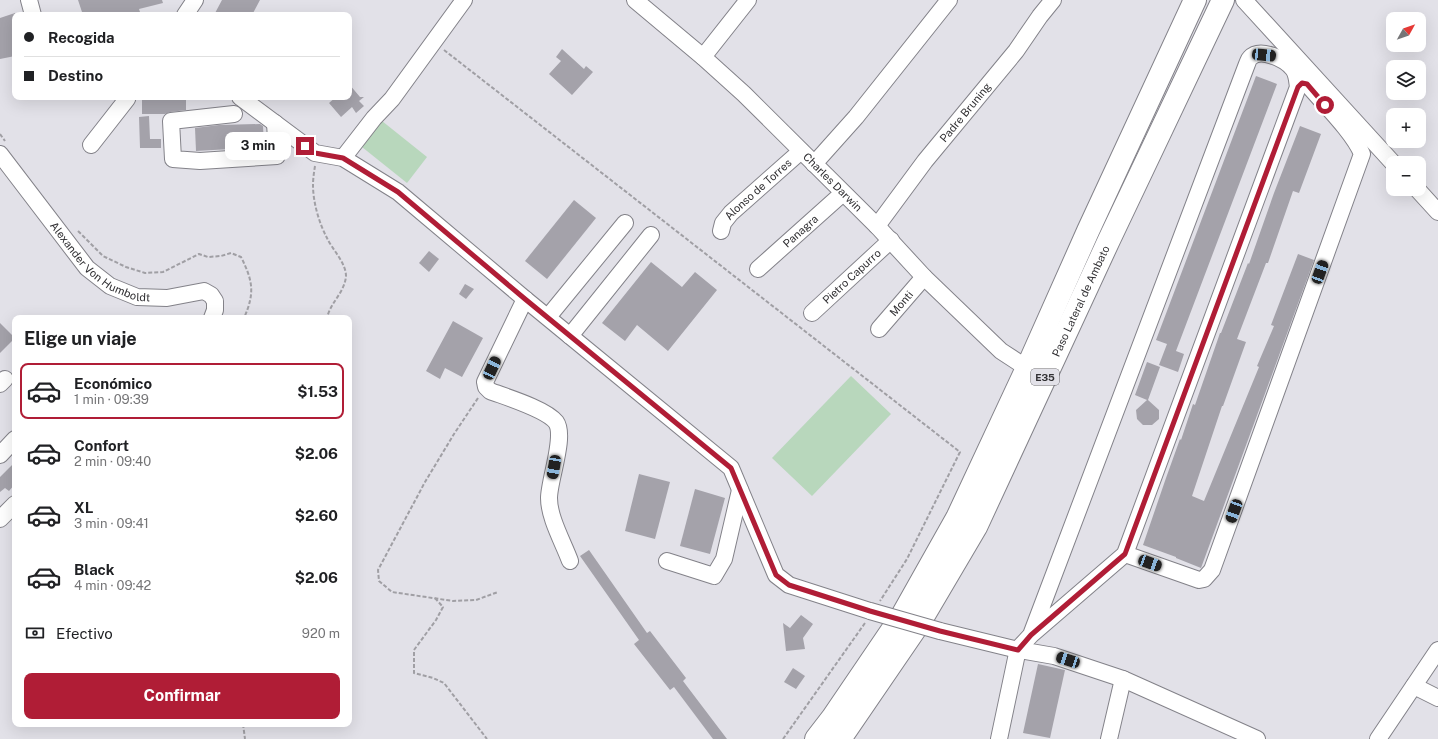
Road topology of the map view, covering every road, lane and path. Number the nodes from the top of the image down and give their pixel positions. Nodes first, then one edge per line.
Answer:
1 (28, 0) edge
2 (195, 0) edge
3 (464, 0) edge
4 (635, 0) edge
5 (748, 0) edge
6 (949, 0) edge
7 (1053, 0) edge
8 (1195, 0) edge
9 (1223, 0) edge
10 (1244, 0) edge
11 (32, 12) edge
12 (187, 12) edge
13 (434, 42) junction
14 (703, 57) junction
15 (1298, 87) junction
16 (125, 100) edge
17 (244, 100) edge
18 (234, 114) dead end
19 (275, 123) junction
20 (0, 134) edge
21 (91, 145) dead end
22 (3, 148) edge
23 (801, 151) junction
24 (315, 153) junction
25 (1387, 156) edge
26 (343, 158) junction
27 (814, 164) junction
28 (843, 193) junction
29 (1423, 196) edge
30 (1438, 212) edge
31 (625, 223) dead end
32 (877, 226) junction
33 (75, 229) dead end
34 (720, 231) dead end
35 (1088, 231) junction
36 (651, 235) dead end
37 (891, 240) junction
38 (1109, 240) junction
39 (758, 269) dead end
40 (924, 277) junction
41 (525, 299) junction
42 (812, 313) dead end
43 (213, 315) edge
44 (245, 315) edge
45 (328, 315) edge
46 (548, 317) junction
47 (879, 329) dead end
48 (570, 336) junction
49 (1027, 368) junction
50 (486, 387) junction
51 (12, 442) edge
52 (0, 455) edge
53 (740, 490) junction
54 (12, 507) edge
55 (0, 519) edge
56 (1125, 554) junction
57 (570, 561) dead end
58 (667, 561) dead end
59 (498, 592) dead end
60 (435, 598) junction
61 (871, 613) junction
62 (1031, 635) junction
63 (1018, 650) junction
64 (1438, 650) edge
65 (1123, 678) junction
66 (1414, 686) junction
67 (1438, 698) edge
68 (243, 727) edge
69 (245, 739) edge
70 (487, 739) edge
71 (783, 739) edge
72 (816, 739) edge
73 (840, 739) edge
74 (999, 739) edge
75 (1108, 739) edge
76 (1257, 739) edge
77 (1378, 739) edge

1 - 11 street
2 - 12 street
3 - 13 street
4 - 14 street, Charles Darwin
5 - 14 street
6 - 27 street
7 - 32 street, Padre Bruning
8 - 35 highway, Paso Lateral de Ambato / E35
9 - 38 highway, Paso Lateral de Ambato / E35
10 - 25 street
13 - 26 street
13 - 61 path
14 - 23 street, Charles Darwin
15 - 56 street
15 - 56 street
15 - 62 street
16 - 21 street
17 - 19 street
18 - 19 street
19 - 24 street
20 - 22 path
22 - 43 street, Alexander Von Humboldt
23 - 27 street, Charles Darwin
23 - 34 street, Alonso de Torres
24 - 26 street
24 - 45 path
26 - 41 street
27 - 28 street, Charles Darwin
28 - 32 street, Charles Darwin
28 - 39 street, Panagra
29 - 30 street
31 - 46 street
32 - 37 street, Charles Darwin
33 - 44 path
35 - 38 highway
35 - 49 highway, Paso Lateral de Ambato / E35
36 - 48 street
37 - 40 street, Charles Darwin
37 - 42 street, Pietro Capurro
38 - 73 highway, Paso Lateral de Ambato / E35
40 - 47 street, Monti
40 - 49 street, Charles Darwin
41 - 46 street
41 - 50 street
46 - 48 street
48 - 53 street
49 - 72 highway, Paso Lateral de Ambato / E35
50 - 57 street
50 - 60 path
51 - 52 street
53 - 58 street
53 - 61 street
54 - 55 street
56 - 62 street
59 - 60 path
60 - 70 path
61 - 63 street, bridge
61 - 71 path
62 - 63 street
63 - 65 street
63 - 74 street
64 - 66 street
65 - 75 street
65 - 76 street
66 - 67 street
66 - 77 street
68 - 69 path

